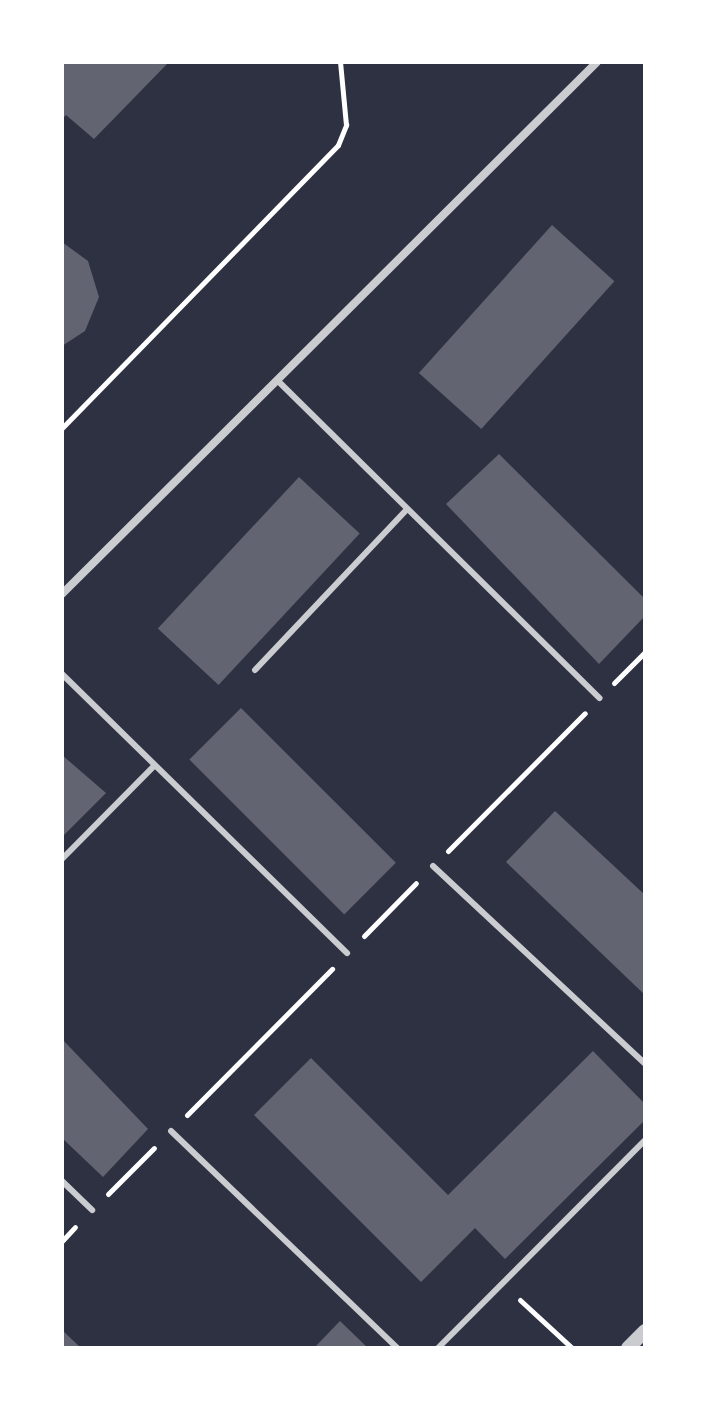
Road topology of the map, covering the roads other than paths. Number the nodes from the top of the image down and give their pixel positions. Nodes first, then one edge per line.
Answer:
1 (597, 62) edge
2 (277, 380) junction
3 (407, 509) junction
4 (62, 594) edge
5 (255, 670) dead end
6 (62, 674) edge
7 (599, 698) dead end
8 (154, 766) junction
9 (62, 859) edge
10 (433, 866) dead end
11 (347, 953) dead end
12 (645, 1064) edge
13 (171, 1131) dead end
14 (645, 1140) edge
15 (62, 1181) edge
16 (92, 1210) dead end
17 (645, 1331) edge
18 (397, 1348) edge
19 (438, 1348) edge
20 (628, 1348) edge

1 - 2 street
2 - 3 lane
2 - 4 street
3 - 5 lane
3 - 7 lane
6 - 8 lane
8 - 9 lane
8 - 11 lane
10 - 12 lane
13 - 18 lane
14 - 19 lane
15 - 16 lane
17 - 20 street

